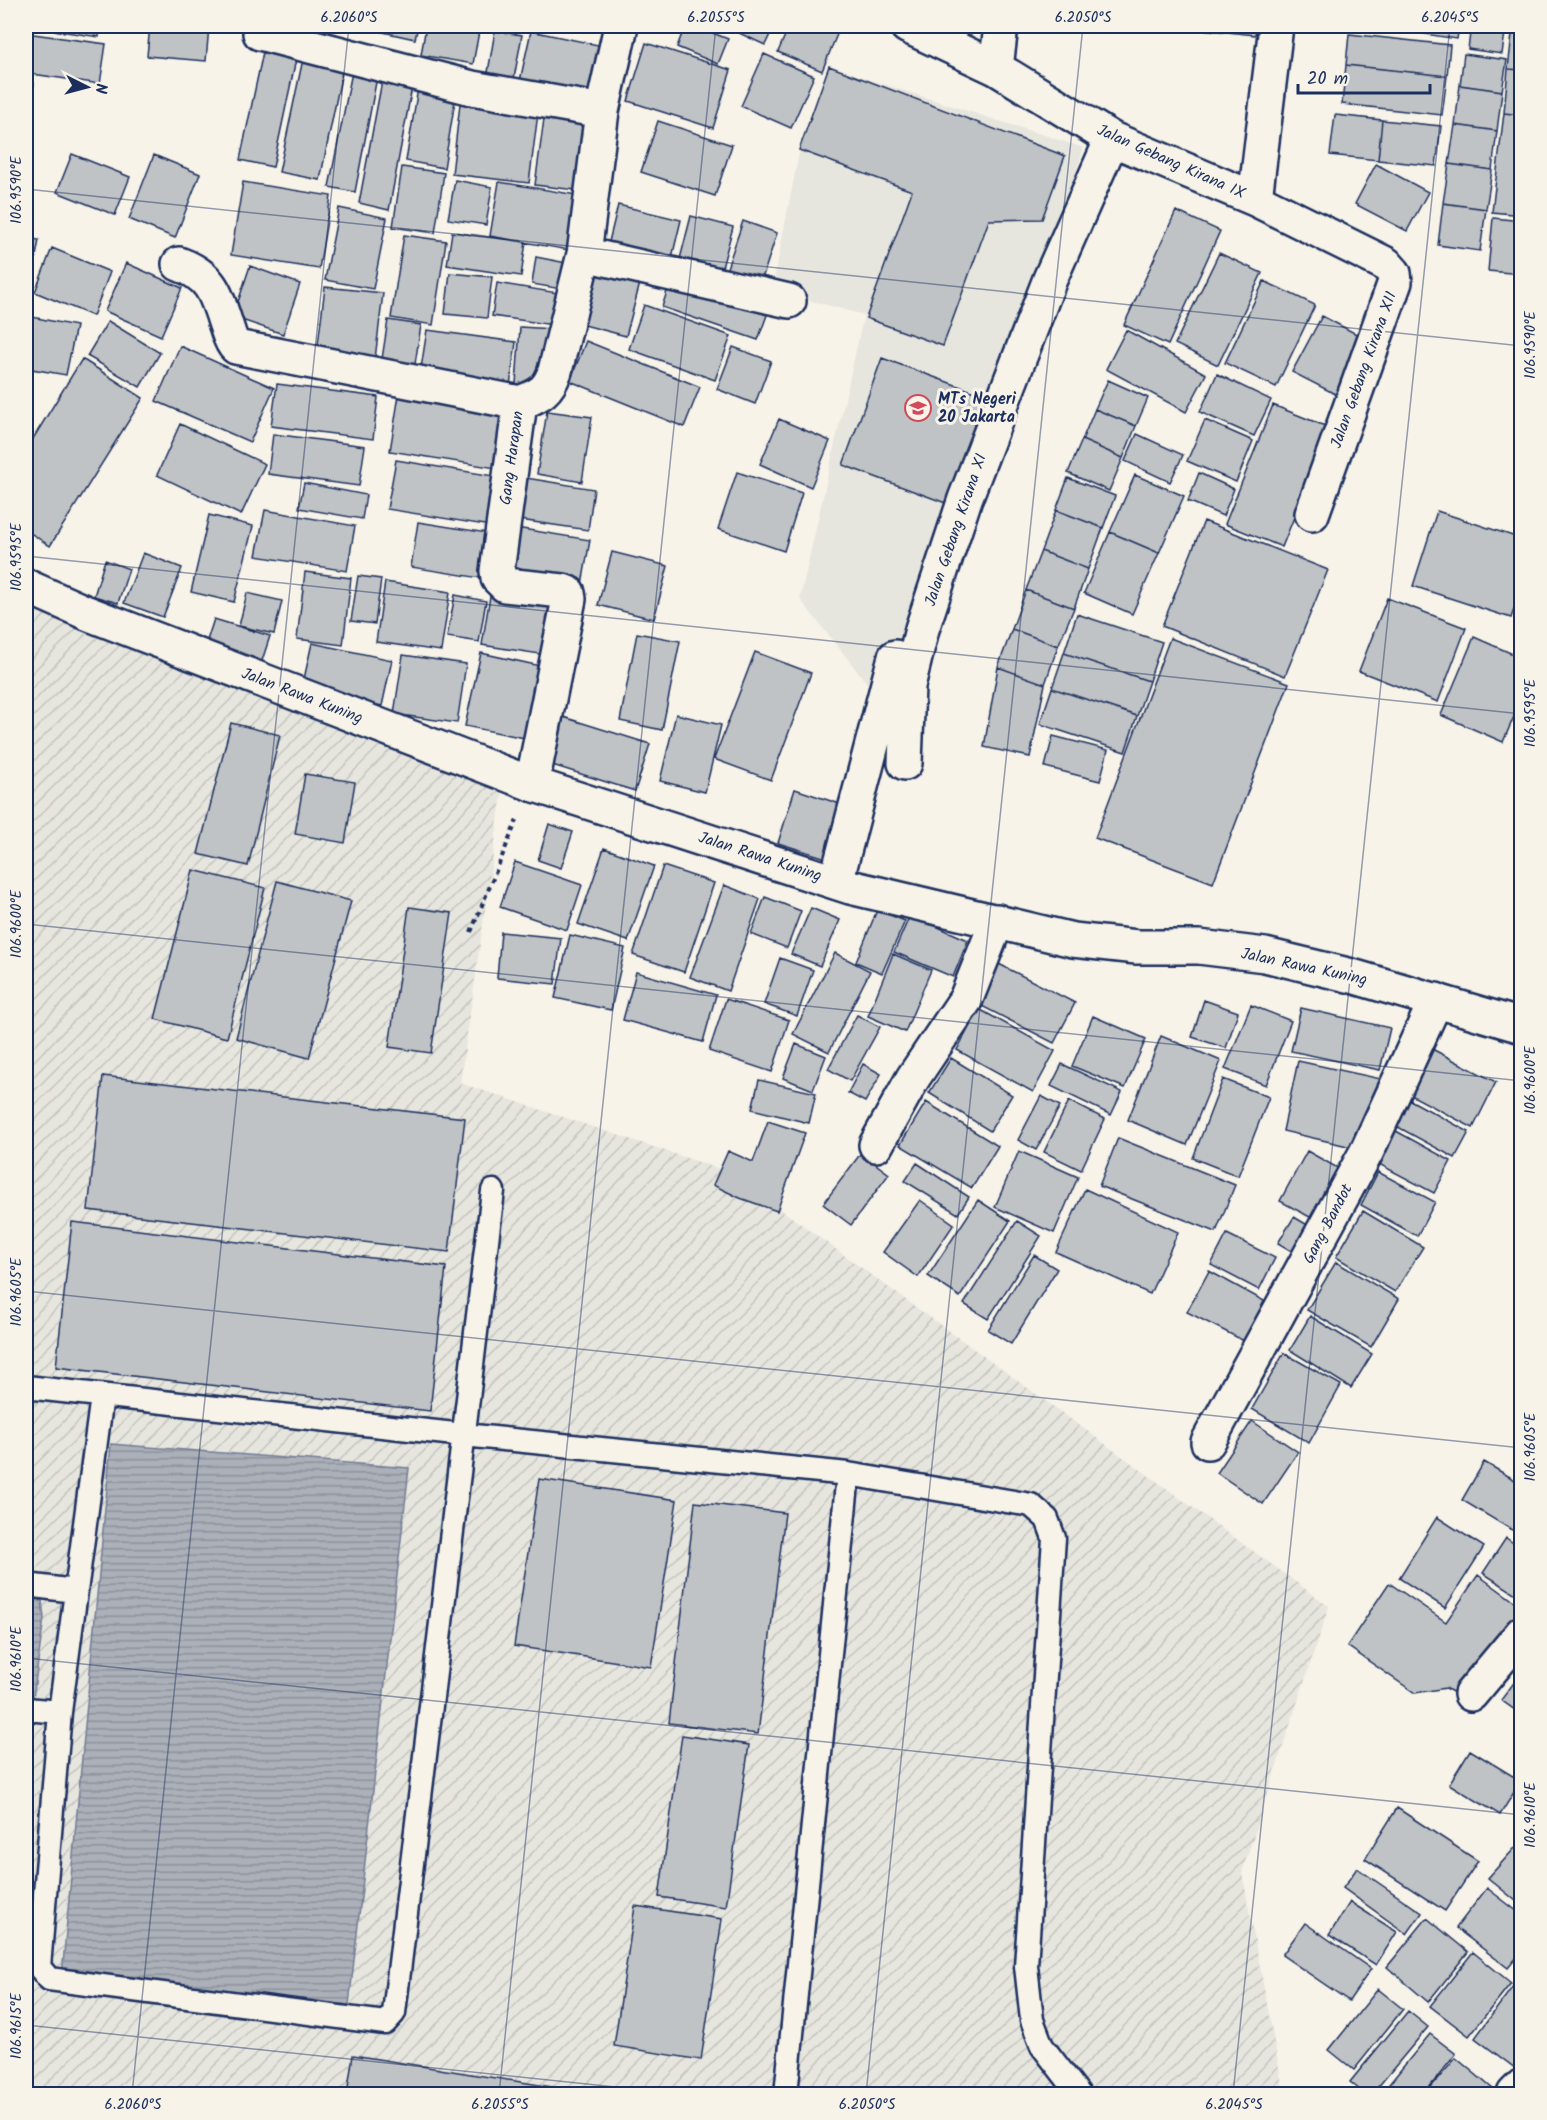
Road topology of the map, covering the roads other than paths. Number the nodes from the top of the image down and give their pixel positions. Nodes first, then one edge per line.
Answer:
1 (621, 26) edge
2 (907, 26) edge
3 (1001, 26) edge
4 (1276, 26) edge
5 (260, 33) dead end
6 (996, 68) junction
7 (602, 111) junction
8 (1113, 139) junction
9 (1255, 199) junction
10 (584, 254) junction
11 (179, 264) dead end
12 (789, 301) dead end
13 (520, 402) junction
14 (1312, 514) dead end
15 (26, 586) edge
16 (897, 648) dead end
17 (904, 763) dead end
18 (532, 784) junction
19 (836, 882) junction
20 (997, 921) junction
21 (1436, 1000) junction
22 (1521, 1026) edge
23 (876, 1145) dead end
24 (493, 1191) dead end
25 (26, 1387) edge
26 (102, 1396) junction
27 (464, 1435) junction
28 (1208, 1442) dead end
29 (848, 1474) junction
30 (26, 1585) edge
31 (75, 1591) junction
32 (1521, 1633) edge
33 (1471, 1694) dead end
34 (31, 1709) edge
35 (60, 1712) junction
36 (35, 1873) edge
37 (1521, 2086) edge
38 (786, 2094) edge
39 (1079, 2094) edge
40 (1514, 2094) edge

1 - 7 street, Gang Harapan
2 - 6 street, Jalan Gebang Kirana IX
3 - 6 street
4 - 9 street
5 - 7 street
6 - 8 street, Jalan Gebang Kirana IX
7 - 10 street, Gang Harapan
8 - 9 street, Jalan Gebang Kirana IX
8 - 17 street, Jalan Gebang Kirana XI
9 - 14 street, Jalan Gebang Kirana XII
10 - 12 street
10 - 13 street, Gang Harapan
11 - 13 street
13 - 18 street, Gang Harapan
15 - 18 street, Jalan Rawa Kuning
16 - 19 street
18 - 19 street, Jalan Rawa Kuning
19 - 20 street, Jalan Rawa Kuning
20 - 21 street, Jalan Rawa Kuning
20 - 23 street
21 - 22 street, Jalan Rawa Kuning
21 - 28 street, Gang Bandot
24 - 27 lane
25 - 26 lane
26 - 27 lane
26 - 31 lane
27 - 29 lane
27 - 36 lane
29 - 38 lane
29 - 39 lane
30 - 31 lane
31 - 35 lane
32 - 33 street
34 - 35 lane
35 - 36 lane
37 - 40 street

